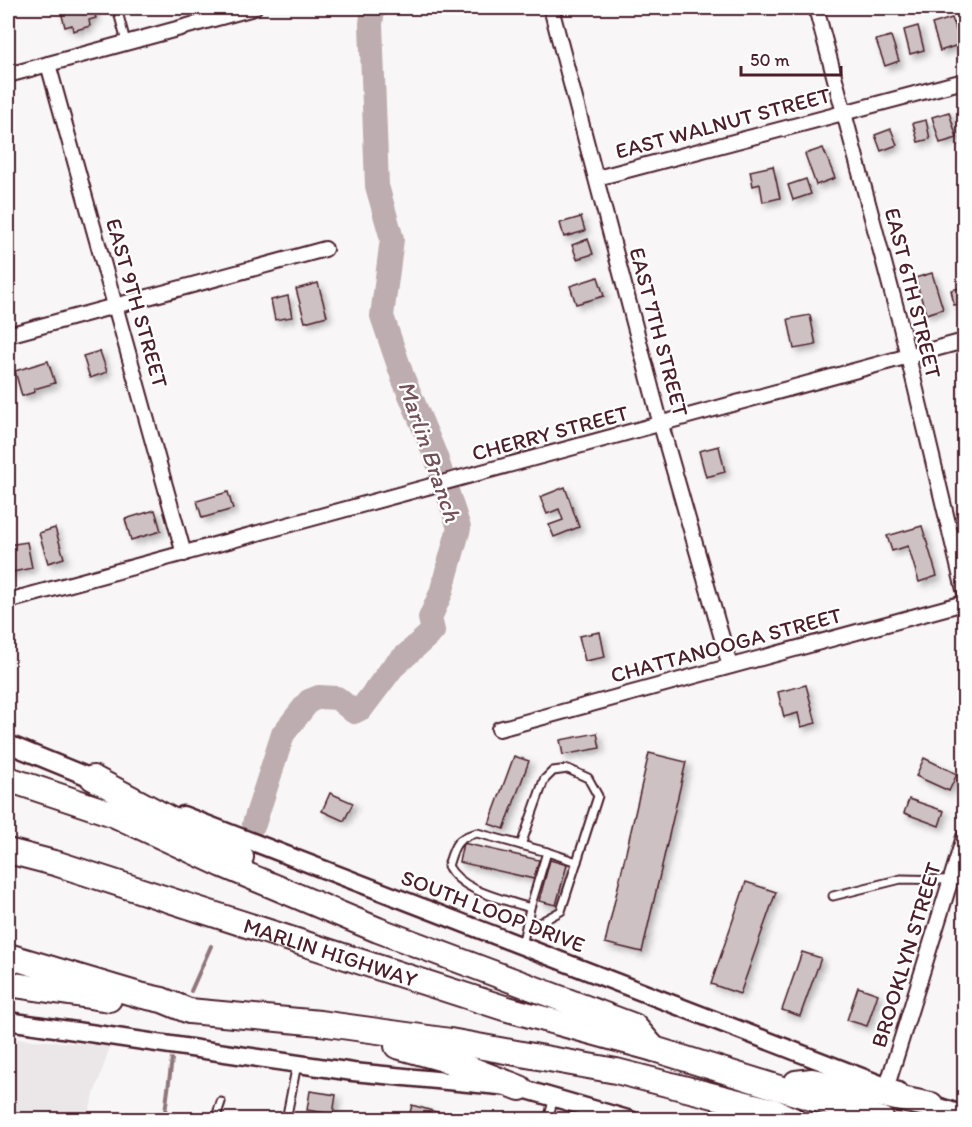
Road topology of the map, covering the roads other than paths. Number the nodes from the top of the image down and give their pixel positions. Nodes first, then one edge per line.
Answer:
1 (117, 8) edge
2 (254, 8) edge
3 (551, 8) edge
4 (816, 8) edge
5 (126, 42) junction
6 (48, 64) junction
7 (8, 75) edge
8 (964, 81) edge
9 (844, 113) junction
10 (597, 178) junction
11 (325, 249) dead end
12 (116, 306) junction
13 (8, 336) edge
14 (964, 341) edge
15 (908, 357) junction
16 (662, 425) junction
17 (184, 554) junction
18 (964, 590) edge
19 (8, 601) edge
20 (964, 603) edge
21 (730, 666) junction
22 (499, 729) dead end
23 (8, 744) edge
24 (93, 778) junction
25 (8, 779) edge
26 (964, 837) edge
27 (521, 845) junction
28 (8, 851) edge
29 (548, 852) junction
30 (577, 862) junction
31 (951, 880) junction
32 (833, 896) dead end
33 (530, 908) junction
34 (527, 923) junction
35 (378, 930) junction
36 (522, 946) junction
37 (8, 957) edge
38 (8, 984) edge
39 (189, 1011) junction
40 (8, 1021) edge
41 (320, 1023) junction
42 (654, 1049) junction
43 (297, 1064) junction
44 (776, 1086) junction
45 (887, 1086) junction
46 (520, 1088) junction
47 (554, 1097) junction
48 (221, 1102) dead end
49 (931, 1105) junction
50 (964, 1115) edge
51 (215, 1119) edge
52 (286, 1119) edge
53 (548, 1119) edge
54 (631, 1119) edge
55 (793, 1119) edge
56 (882, 1119) edge

1 - 5 lane
2 - 5 street
3 - 10 street, EAST 7TH STREET
4 - 9 street, EAST 6TH STREET
5 - 6 street
6 - 7 street
6 - 12 street, EAST 9TH STREET
8 - 9 street, EAST WALNUT STREET
9 - 10 street, EAST WALNUT STREET
9 - 15 street, EAST 6TH STREET
10 - 16 street, EAST 7TH STREET
11 - 12 street
12 - 13 street
12 - 17 street, EAST 9TH STREET
14 - 15 street, CHERRY STREET
15 - 16 street, CHERRY STREET
15 - 18 street, EAST 6TH STREET
16 - 17 street, CHERRY STREET
16 - 21 street, EAST 7TH STREET
17 - 19 street, CHERRY STREET
20 - 21 street, CHATTANOOGA STREET
21 - 22 street, CHATTANOOGA STREET
23 - 24 street, SOUTH LOOP DRIVE
24 - 35 highway
24 - 36 street, SOUTH LOOP DRIVE
25 - 35 highway
26 - 31 street, BROOKLYN STREET
27 - 29 lane
27 - 30 lane
27 - 33 lane
28 - 42 highway, MARLIN HIGHWAY
29 - 30 lane
29 - 33 lane
30 - 34 lane
31 - 32 lane
31 - 45 street, BROOKLYN STREET
33 - 34 lane
34 - 36 lane
35 - 42 highway
36 - 45 street, SOUTH LOOP DRIVE
37 - 39 highway
38 - 39 highway
39 - 41 highway
40 - 43 street
41 - 46 highway
41 - 55 highway
42 - 44 highway, MARLIN HIGHWAY
43 - 46 street
43 - 52 lane
44 - 49 highway
44 - 56 highway, MARLIN HIGHWAY
45 - 49 street, SOUTH LOOP DRIVE
46 - 47 street
47 - 53 lane
47 - 54 street
48 - 51 lane
49 - 50 street, SOUTH LOOP DRIVE

